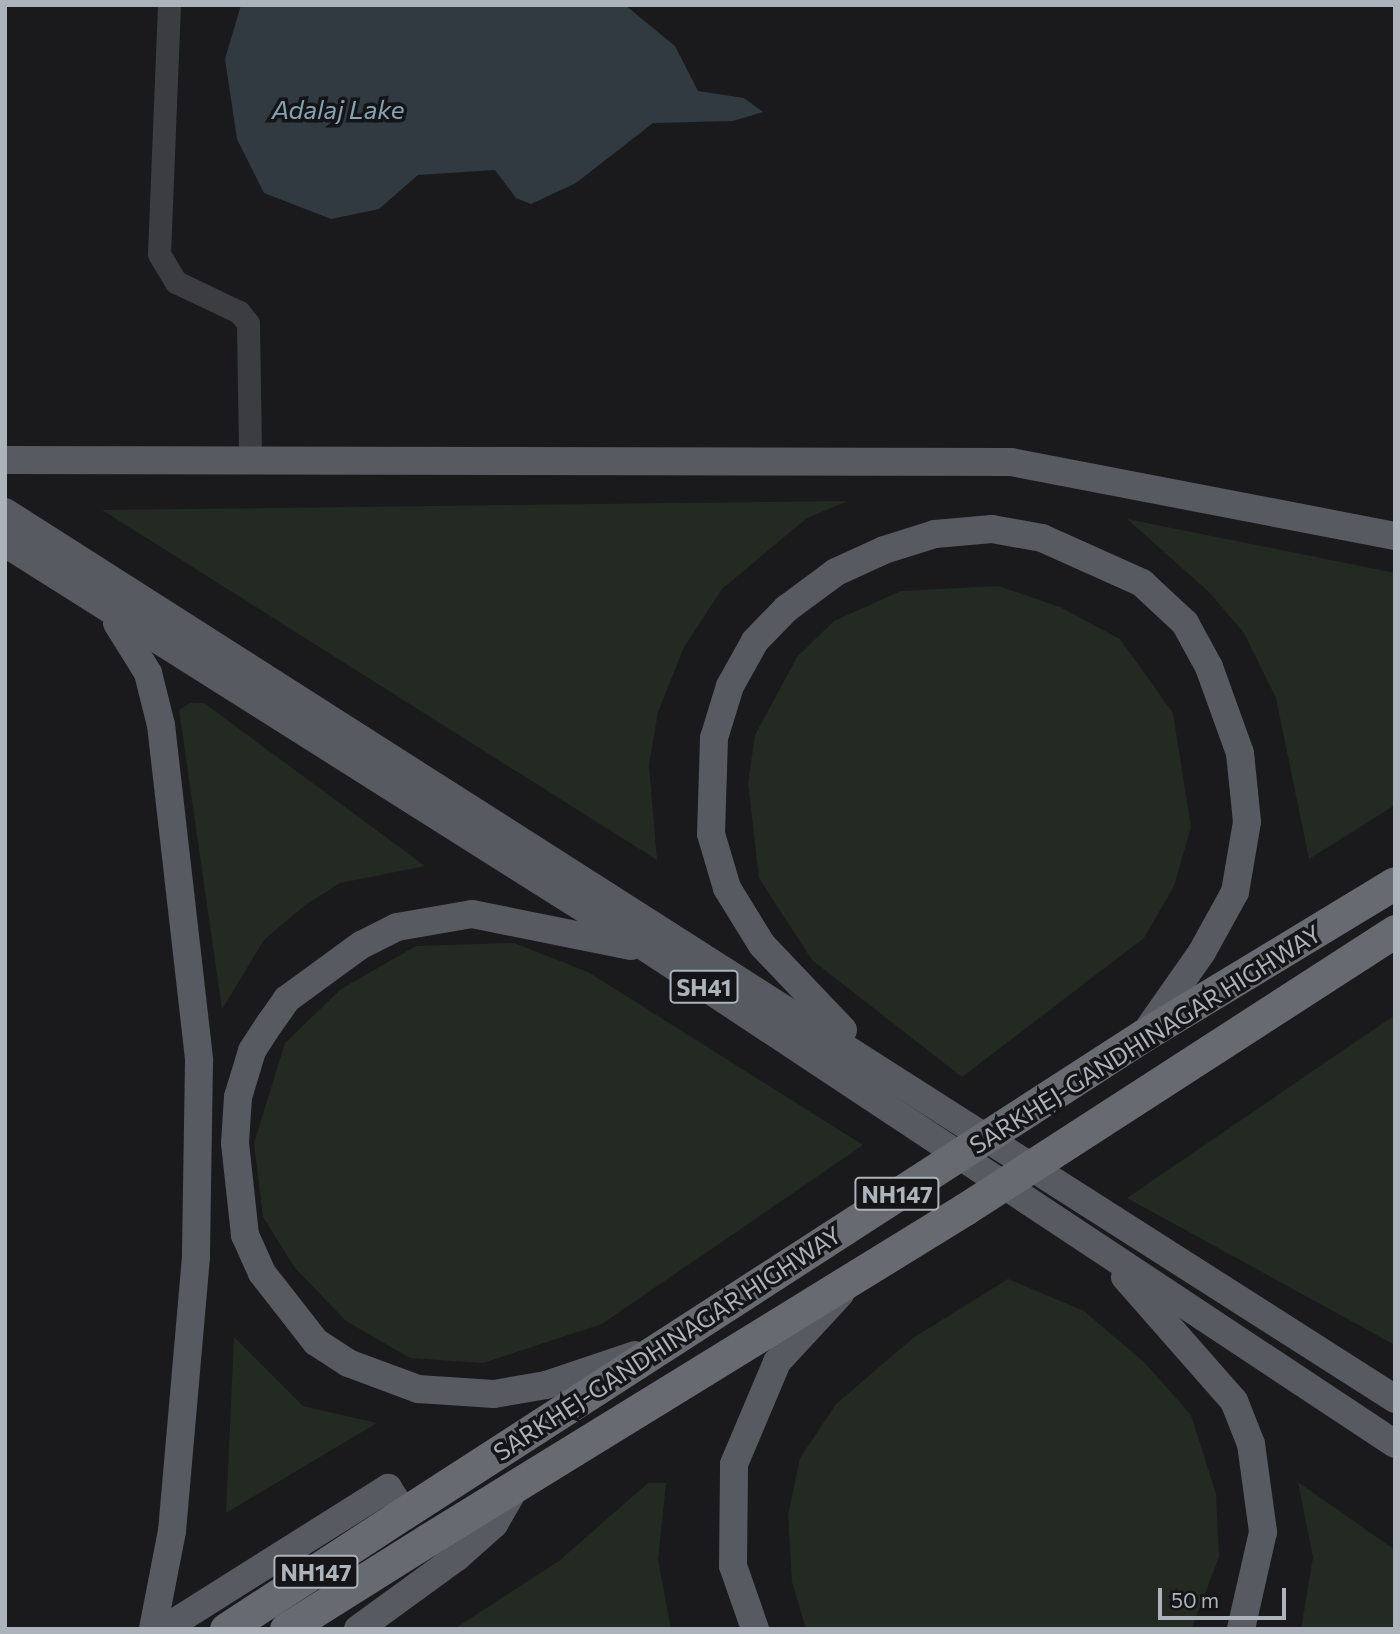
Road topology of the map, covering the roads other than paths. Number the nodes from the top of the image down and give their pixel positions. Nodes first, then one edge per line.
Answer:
1 (169, 5) edge
2 (250, 456) junction
3 (5, 460) edge
4 (5, 512) edge
5 (1395, 536) edge
6 (5, 543) edge
7 (90, 598) junction
8 (1395, 883) edge
9 (1395, 931) edge
10 (648, 949) junction
11 (1144, 1035) junction
12 (872, 1060) junction
13 (1102, 1250) junction
14 (871, 1262) junction
15 (663, 1345) junction
16 (1344, 1367) junction
17 (1395, 1385) edge
18 (1395, 1399) edge
19 (1395, 1444) edge
20 (516, 1486) junction
21 (404, 1513) junction
22 (153, 1629) edge
23 (164, 1629) edge
24 (226, 1629) edge
25 (286, 1629) edge
26 (358, 1629) edge
27 (755, 1629) edge
28 (1241, 1629) edge

1 - 2 street
2 - 3 main road
2 - 5 main road
4 - 12 main road, SH41
6 - 7 main road, SH41
7 - 10 main road, SH41
7 - 22 main road
8 - 11 highway, SARKHEJ-GANDHINAGAR HIGHWAY / NH147, bridge
9 - 14 highway, SARKHEJ-GANDHINAGAR HIGHWAY / NH147, bridge
10 - 13 main road, SH41
10 - 15 main road
11 - 12 main road
11 - 15 highway, SARKHEJ-GANDHINAGAR HIGHWAY / NH147, bridge
12 - 16 main road, SH41
13 - 19 main road, SH41
13 - 28 main road
14 - 20 highway, SARKHEJ-GANDHINAGAR HIGHWAY / NH147, bridge
14 - 27 main road
15 - 21 highway, SARKHEJ-GANDHINAGAR HIGHWAY / NH147, bridge
16 - 17 main road
16 - 18 main road, SH41
20 - 25 highway, SARKHEJ-GANDHINAGAR HIGHWAY / NH147, bridge
20 - 26 main road
21 - 23 main road
21 - 24 highway, SARKHEJ-GANDHINAGAR HIGHWAY / NH147

